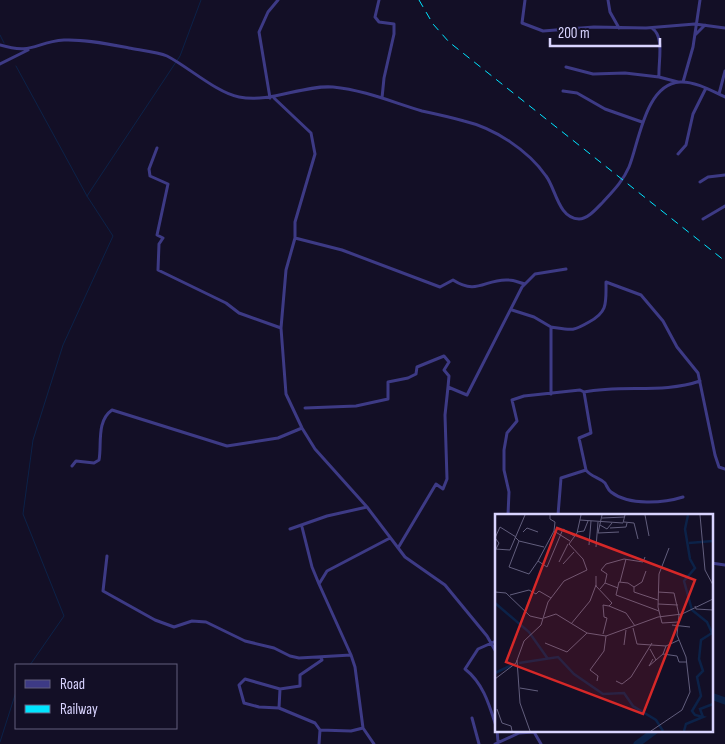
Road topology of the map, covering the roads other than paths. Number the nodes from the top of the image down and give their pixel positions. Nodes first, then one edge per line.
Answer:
1 (278, 0) edge
2 (380, 0) edge
3 (525, 0) edge
4 (608, 0) edge
5 (700, 0) edge
6 (696, 24) junction
7 (706, 25) junction
8 (619, 28) junction
9 (652, 28) junction
10 (725, 28) edge
11 (695, 35) junction
12 (0, 45) edge
13 (30, 49) junction
14 (0, 64) edge
15 (566, 67) dead end
16 (725, 71) edge
17 (659, 76) junction
18 (679, 82) junction
19 (683, 82) junction
20 (706, 88) junction
21 (563, 91) dead end
22 (718, 94) junction
23 (280, 96) junction
24 (725, 97) edge
25 (272, 98) junction
26 (382, 98) junction
27 (278, 103) junction
28 (642, 122) junction
29 (157, 148) dead end
30 (678, 154) dead end
31 (725, 175) edge
32 (700, 182) dead end
33 (725, 206) edge
34 (703, 219) dead end
35 (295, 238) junction
36 (566, 269) dead end
37 (524, 284) junction
38 (512, 310) junction
39 (551, 327) junction
40 (281, 328) junction
41 (700, 381) junction
42 (448, 387) junction
43 (584, 392) junction
44 (551, 394) junction
45 (305, 408) dead end
46 (302, 428) junction
47 (72, 466) dead end
48 (725, 469) edge
49 (586, 470) junction
50 (683, 497) dead end
51 (368, 507) junction
52 (508, 514) edge
53 (558, 514) edge
54 (302, 527) junction
55 (290, 529) dead end
56 (390, 538) junction
57 (398, 548) junction
58 (107, 556) dead end
59 (712, 563) edge
60 (725, 565) edge
61 (319, 584) junction
62 (495, 641) edge
63 (491, 643) junction
64 (495, 650) edge
65 (351, 655) junction
66 (321, 657) junction
67 (280, 689) junction
68 (279, 708) junction
69 (472, 718) dead end
70 (495, 723) edge
71 (363, 728) junction
72 (320, 730) junction
73 (527, 732) edge
74 (535, 732) edge
75 (497, 743) edge
76 (319, 744) edge
77 (374, 744) edge
78 (478, 744) edge
79 (541, 744) edge

1 - 25 street
2 - 26 street
3 - 8 street
4 - 8 street
5 - 6 street
6 - 7 street
6 - 9 street
6 - 11 street
7 - 10 street
7 - 11 street
8 - 9 street
9 - 17 street
11 - 19 street
12 - 13 street
13 - 14 street
13 - 25 street
15 - 17 street
16 - 22 street
17 - 18 street
18 - 19 street
18 - 28 street
19 - 20 street
20 - 22 street
20 - 30 street
21 - 28 street
22 - 24 street
23 - 25 street
23 - 26 street
23 - 27 street
25 - 27 street
26 - 28 street
27 - 35 street
29 - 40 street
31 - 32 street
33 - 34 street
35 - 37 street
35 - 40 street
36 - 37 street
37 - 38 street
38 - 39 street
38 - 42 street
39 - 41 street
39 - 44 street
40 - 46 street
41 - 43 street
41 - 48 street
42 - 45 street
42 - 57 street
43 - 44 street
43 - 49 street
44 - 52 street
46 - 47 street
46 - 51 street
49 - 50 street
49 - 53 street
51 - 54 street
51 - 56 street
54 - 55 street
54 - 61 street
56 - 57 street
56 - 61 street
57 - 63 street
58 - 66 street
59 - 60 street
61 - 65 street
62 - 63 street
63 - 64 street
63 - 70 street
65 - 66 street
65 - 71 street
66 - 67 street
67 - 68 street
67 - 68 street
68 - 72 street
69 - 78 street
71 - 72 street
71 - 77 street
72 - 76 street
73 - 75 street
74 - 79 street

